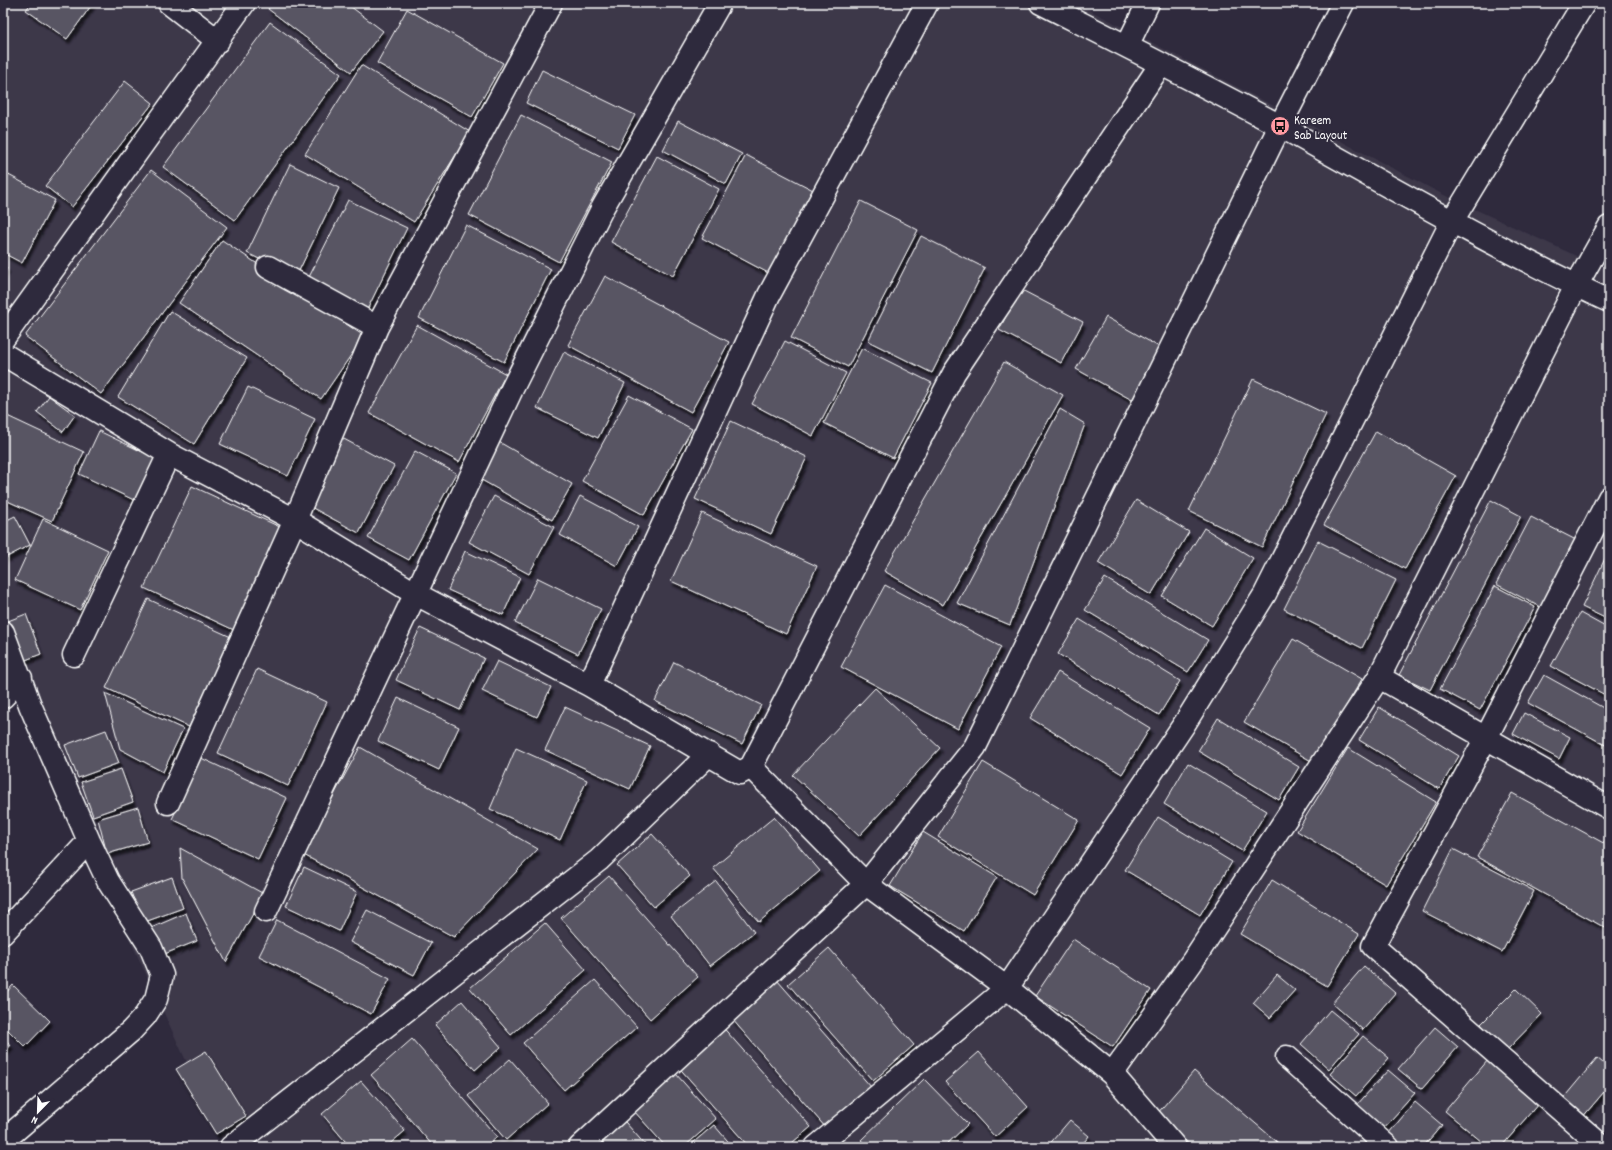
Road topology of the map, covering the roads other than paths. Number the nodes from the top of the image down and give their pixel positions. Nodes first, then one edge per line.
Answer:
1 (169, 3) edge
2 (244, 3) edge
3 (551, 3) edge
4 (720, 3) edge
5 (927, 3) edge
6 (1041, 3) edge
7 (1148, 3) edge
8 (1343, 3) edge
9 (1584, 3) edge
10 (218, 40) junction
11 (1127, 46) junction
12 (1162, 64) junction
13 (1280, 126) junction
14 (1452, 221) junction
15 (1609, 227) edge
16 (268, 266) dead end
17 (1576, 286) junction
18 (1609, 301) edge
19 (377, 328) junction
20 (3, 339) edge
21 (3, 354) edge
22 (169, 454) junction
23 (1609, 498) edge
24 (295, 520) junction
25 (416, 594) junction
26 (3, 632) edge
27 (74, 655) dead end
28 (1379, 677) junction
29 (21, 678) junction
30 (589, 685) junction
31 (3, 697) edge
32 (1486, 738) junction
33 (709, 754) junction
34 (751, 767) junction
35 (1606, 800) edge
36 (168, 803) dead end
37 (89, 841) junction
38 (866, 884) junction
39 (266, 911) dead end
40 (3, 932) edge
41 (1007, 988) junction
42 (1287, 1057) dead end
43 (1112, 1074) junction
44 (3, 1141) edge
45 (230, 1147) edge
46 (580, 1147) edge
47 (816, 1147) edge
48 (1176, 1147) edge
49 (1388, 1147) edge
50 (1603, 1147) edge

1 - 10 street
2 - 10 street
3 - 19 street
4 - 25 street
5 - 30 street
6 - 11 street
7 - 11 street
8 - 13 street
9 - 14 street
10 - 20 street
11 - 12 street
12 - 13 street
12 - 34 street
13 - 14 street
13 - 38 street
14 - 17 street
14 - 41 street
15 - 17 street
16 - 19 street
17 - 18 street
17 - 28 street
19 - 24 street
21 - 22 street
22 - 24 street
22 - 27 street
23 - 32 street
24 - 25 street
24 - 36 street
25 - 30 street
25 - 39 street
26 - 29 street
28 - 32 street
28 - 43 street
29 - 31 street
29 - 37 street
30 - 33 street
32 - 35 street
32 - 50 street
33 - 34 street
33 - 45 street
34 - 38 street
37 - 40 street
37 - 44 street
38 - 41 street
38 - 46 street
41 - 43 street
41 - 47 street
42 - 49 street
43 - 48 street

